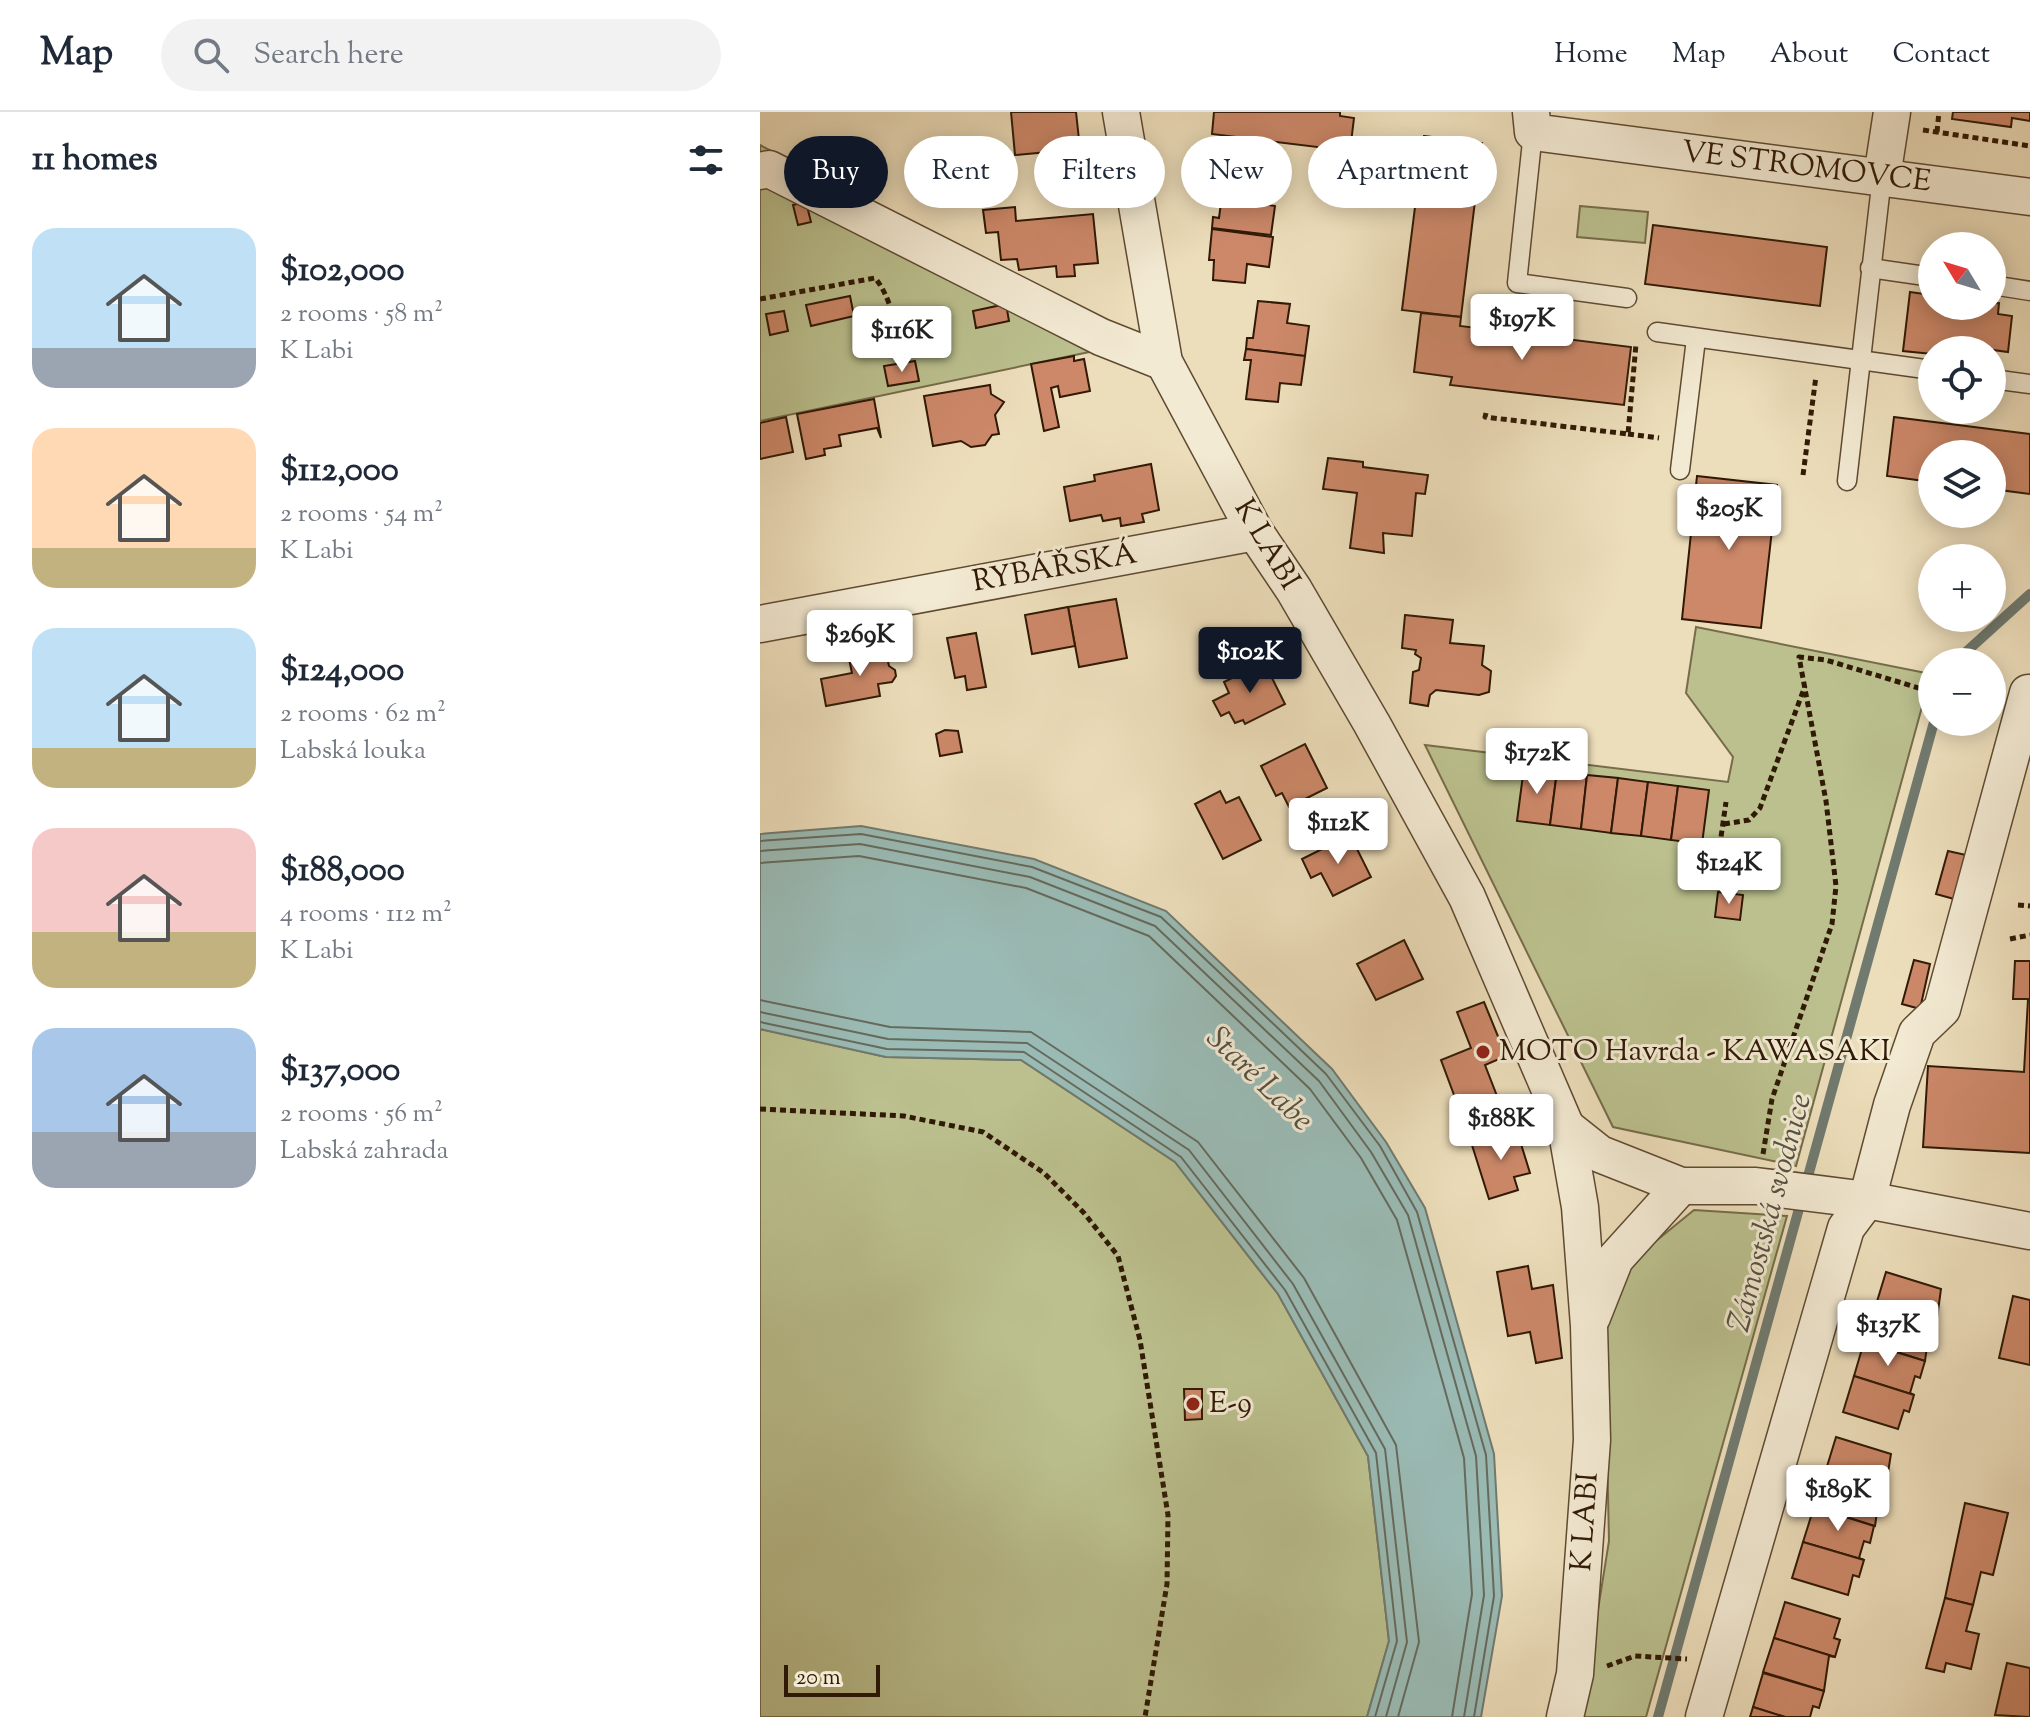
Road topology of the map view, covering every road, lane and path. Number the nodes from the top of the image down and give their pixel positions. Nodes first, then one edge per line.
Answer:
1 (1121, 112) edge
2 (1939, 112) edge
3 (1891, 118) edge
4 (1532, 122) edge
5 (1937, 132) junction
6 (2030, 146) edge
7 (760, 171) edge
8 (1882, 177) junction
9 (2030, 197) edge
10 (1870, 268) junction
11 (1918, 275) edge
12 (2006, 287) edge
13 (2030, 291) edge
14 (1627, 298) dead end
15 (760, 299) edge
16 (1657, 332) dead end
17 (1696, 339) junction
18 (1637, 342) dead end
19 (923, 350) dead end
20 (1819, 355) junction
21 (1861, 360) junction
22 (1164, 362) junction
23 (1918, 368) edge
24 (2006, 381) edge
25 (2030, 384) edge
26 (1486, 413) dead end
27 (1628, 434) junction
28 (1683, 442) junction
29 (1680, 470) dead end
30 (1803, 475) dead end
31 (1847, 481) dead end
32 (1255, 532) junction
33 (760, 624) edge
34 (1806, 685) junction
35 (1918, 688) edge
36 (2028, 693) dead end
37 (1726, 802) dead end
38 (1724, 824) junction
39 (1714, 886) dead end
40 (2018, 905) dead end
41 (2030, 906) edge
42 (2030, 935) edge
43 (2010, 939) dead end
44 (760, 1109) edge
45 (1566, 1127) junction
46 (1681, 1186) junction
47 (1765, 1188) junction
48 (1867, 1200) junction
49 (2030, 1231) edge
50 (1589, 1326) junction
51 (1650, 1656) dead end
52 (1692, 1660) dead end
53 (1145, 1717) edge
54 (1565, 1717) edge
55 (1704, 1717) edge

1 - 22 street, K LABI
2 - 5 path
3 - 5 path
3 - 8 street, VE STROMOVCE
4 - 8 street, VE STROMOVCE
4 - 14 lane, VE STROMOVCE
5 - 6 path
7 - 22 street
8 - 9 street, VE STROMOVCE
8 - 10 lane
10 - 11 lane
10 - 21 lane
12 - 13 lane
15 - 19 path
16 - 17 lane
17 - 20 lane
17 - 28 lane
18 - 27 path
20 - 21 lane
20 - 30 path
21 - 23 lane
21 - 31 lane
22 - 32 street, K LABI
24 - 25 lane
26 - 27 path
27 - 28 path
28 - 29 lane
32 - 33 street, RYBÁŘSKÁ
32 - 45 street, K LABI
34 - 35 path
34 - 38 path
34 - 47 path
36 - 48 street
37 - 38 path
38 - 39 path
40 - 41 path
42 - 43 path
44 - 53 path
45 - 46 street, K LABI
45 - 50 street, K LABI
46 - 47 street
46 - 50 street, K LABI
47 - 48 street
48 - 49 street
48 - 55 street
50 - 54 street, K LABI
51 - 52 path

